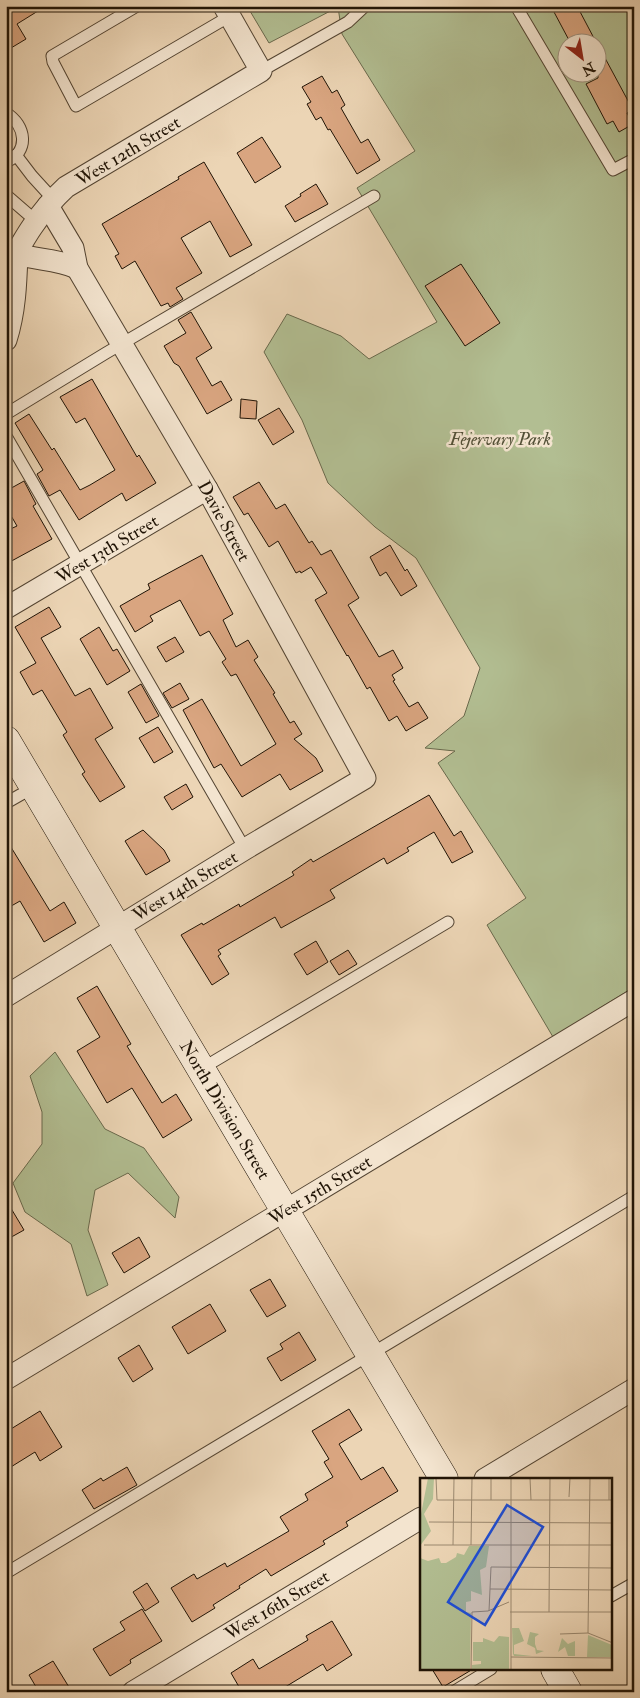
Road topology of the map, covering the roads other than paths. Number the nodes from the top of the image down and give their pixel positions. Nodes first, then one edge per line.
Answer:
1 (137, 6) edge
2 (365, 6) edge
3 (516, 6) edge
4 (227, 11) edge
5 (261, 71) junction
6 (6, 114) edge
7 (16, 155) junction
8 (634, 159) edge
9 (6, 162) edge
10 (6, 195) edge
11 (374, 196) dead end
12 (46, 209) junction
13 (12, 261) edge
14 (77, 268) junction
15 (6, 340) edge
16 (121, 344) junction
17 (6, 414) edge
18 (6, 436) edge
19 (207, 489) junction
20 (81, 564) junction
21 (6, 608) edge
22 (6, 740) edge
23 (365, 778) joint
24 (34, 786) junction
25 (6, 803) edge
26 (245, 849) junction
27 (448, 922) dead end
28 (118, 928) junction
29 (6, 996) edge
30 (634, 1000) edge
31 (201, 1069) junction
32 (634, 1196) edge
33 (285, 1211) junction
34 (370, 1355) junction
35 (6, 1379) edge
36 (634, 1389) edge
37 (443, 1478) edge
38 (487, 1478) edge
39 (420, 1519) edge
40 (6, 1573) edge
41 (634, 1583) edge
42 (612, 1595) edge
43 (489, 1670) edge
44 (556, 1670) edge
45 (133, 1692) edge
46 (454, 1692) edge
47 (568, 1692) edge

1 - 4 lane
2 - 5 lane
3 - 8 lane
4 - 5 street
5 - 12 street, West 12th Street
6 - 7 lane
7 - 9 lane
7 - 12 lane
10 - 12 lane
11 - 16 lane
12 - 13 street, West 12th Street
12 - 14 street, Davie Street
13 - 14 street
13 - 15 street, West 12th Street
14 - 16 street, Davie Street
16 - 17 lane
16 - 19 street, Davie Street
18 - 20 lane
19 - 20 street, West 13th Street
19 - 23 street, Davie Street
20 - 21 street, West 13th Street
20 - 26 lane
22 - 24 main road, North Division Street
23 - 26 street, West 14th Street
24 - 25 lane
24 - 28 main road, North Division Street
26 - 28 street, West 14th Street
27 - 31 lane
28 - 29 street, West 14th Street
28 - 31 main road, North Division Street
30 - 33 street, West 15th Street
31 - 33 main road, North Division Street
32 - 34 lane
33 - 34 main road, North Division Street
33 - 35 street, West 15th Street
34 - 37 main road, North Division Street
34 - 40 lane
36 - 38 street
39 - 45 street, West 16th Street
41 - 42 lane
43 - 46 lane
44 - 47 main road

